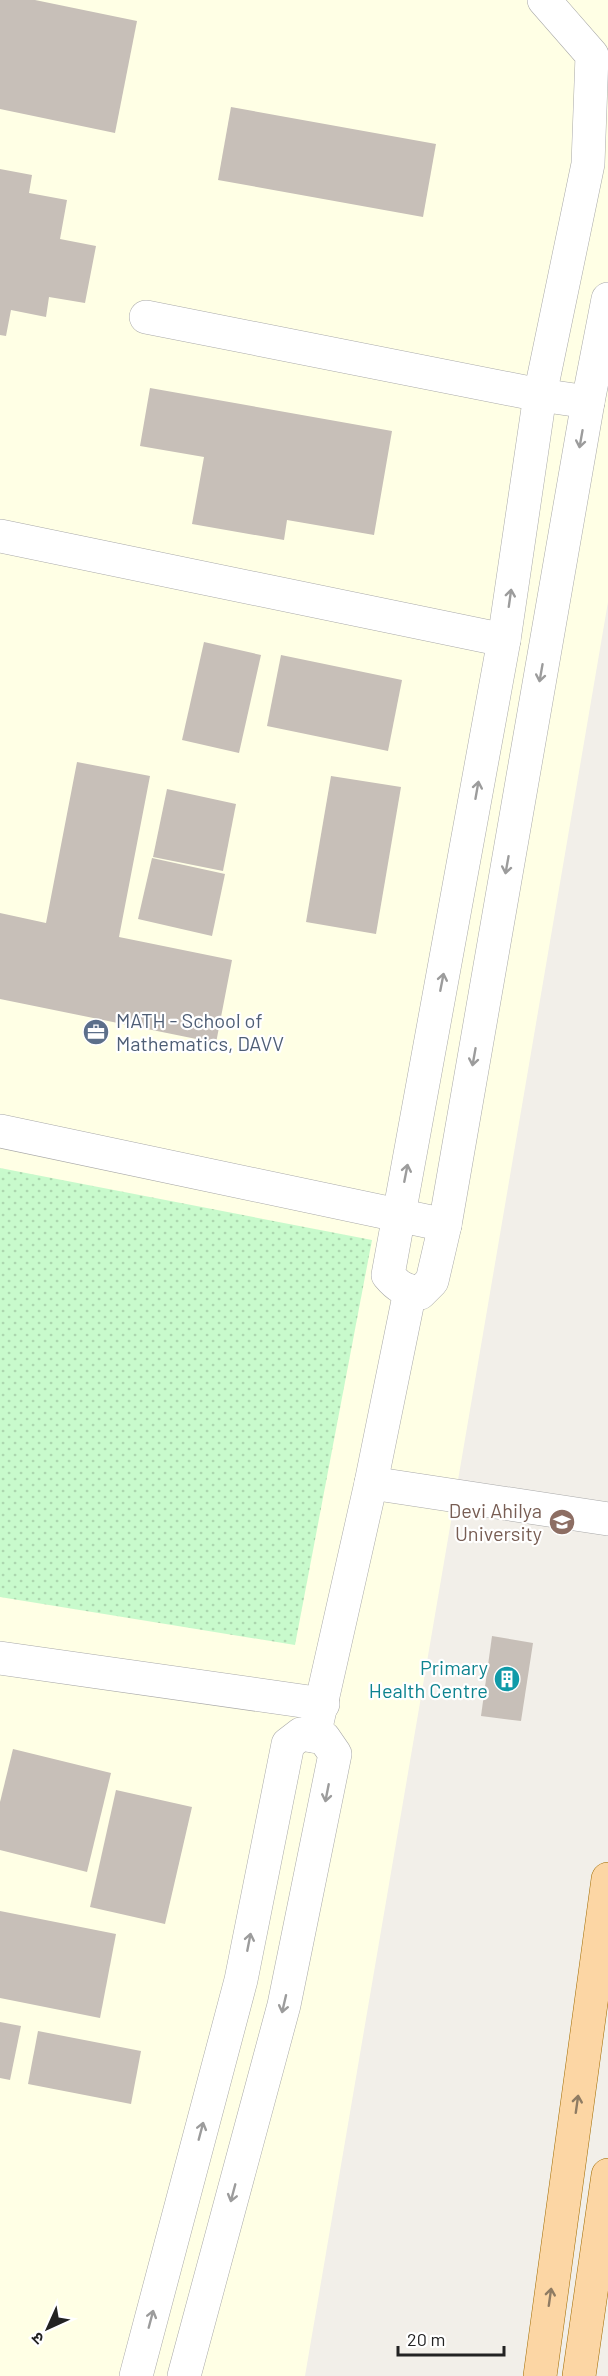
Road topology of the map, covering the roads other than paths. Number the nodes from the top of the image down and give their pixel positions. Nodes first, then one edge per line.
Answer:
1 (544, 0) edge
2 (608, 299) edge
3 (146, 317) dead end
4 (540, 395) junction
5 (588, 402) junction
6 (0, 536) edge
7 (504, 640) junction
8 (0, 1131) edge
9 (399, 1215) junction
10 (445, 1225) junction
11 (410, 1291) junction
12 (371, 1483) junction
13 (608, 1519) edge
14 (0, 1658) edge
15 (322, 1704) junction
16 (314, 1736) junction
17 (608, 1879) edge
18 (608, 2175) edge
19 (136, 2376) edge
20 (184, 2376) edge
21 (540, 2376) edge
22 (579, 2376) edge

1 - 4 lane
2 - 5 lane
3 - 4 lane
4 - 5 lane
7 -> 4 lane
5 -> 10 lane
6 - 7 lane
9 -> 7 lane
8 - 9 lane
9 - 10 lane
9 - 11 lane
10 - 11 lane
11 - 12 lane
12 - 13 lane
12 - 15 lane
14 - 15 lane
15 - 16 lane
19 -> 16 lane
16 -> 20 lane
21 -> 17 main road
18 - 22 main road

